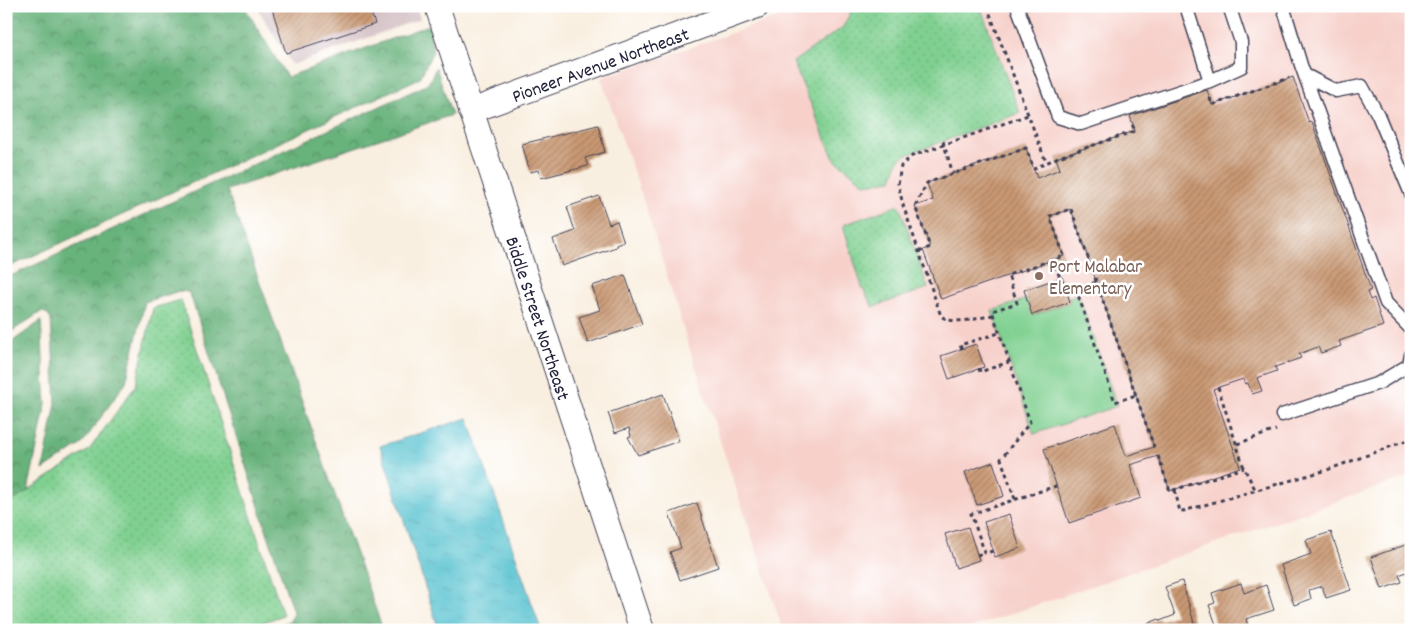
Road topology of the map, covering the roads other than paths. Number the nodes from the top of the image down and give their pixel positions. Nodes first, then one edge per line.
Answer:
1 (437, 6) edge
2 (757, 6) edge
3 (1017, 6) edge
4 (1186, 6) edge
5 (1229, 6) edge
6 (1284, 6) edge
7 (1304, 73) junction
8 (1209, 85) junction
9 (471, 111) junction
10 (1411, 194) edge
11 (1411, 329) edge
12 (1411, 355) edge
13 (1284, 414) road end
14 (642, 630) edge

1 - 9 street, Biddle Street Northeast
2 - 9 street, Pioneer Avenue Northeast
3 - 8 lane
4 - 8 lane
5 - 8 lane
6 - 7 lane
7 - 10 lane
7 - 11 lane
9 - 14 street, Biddle Street Northeast
12 - 13 lane

